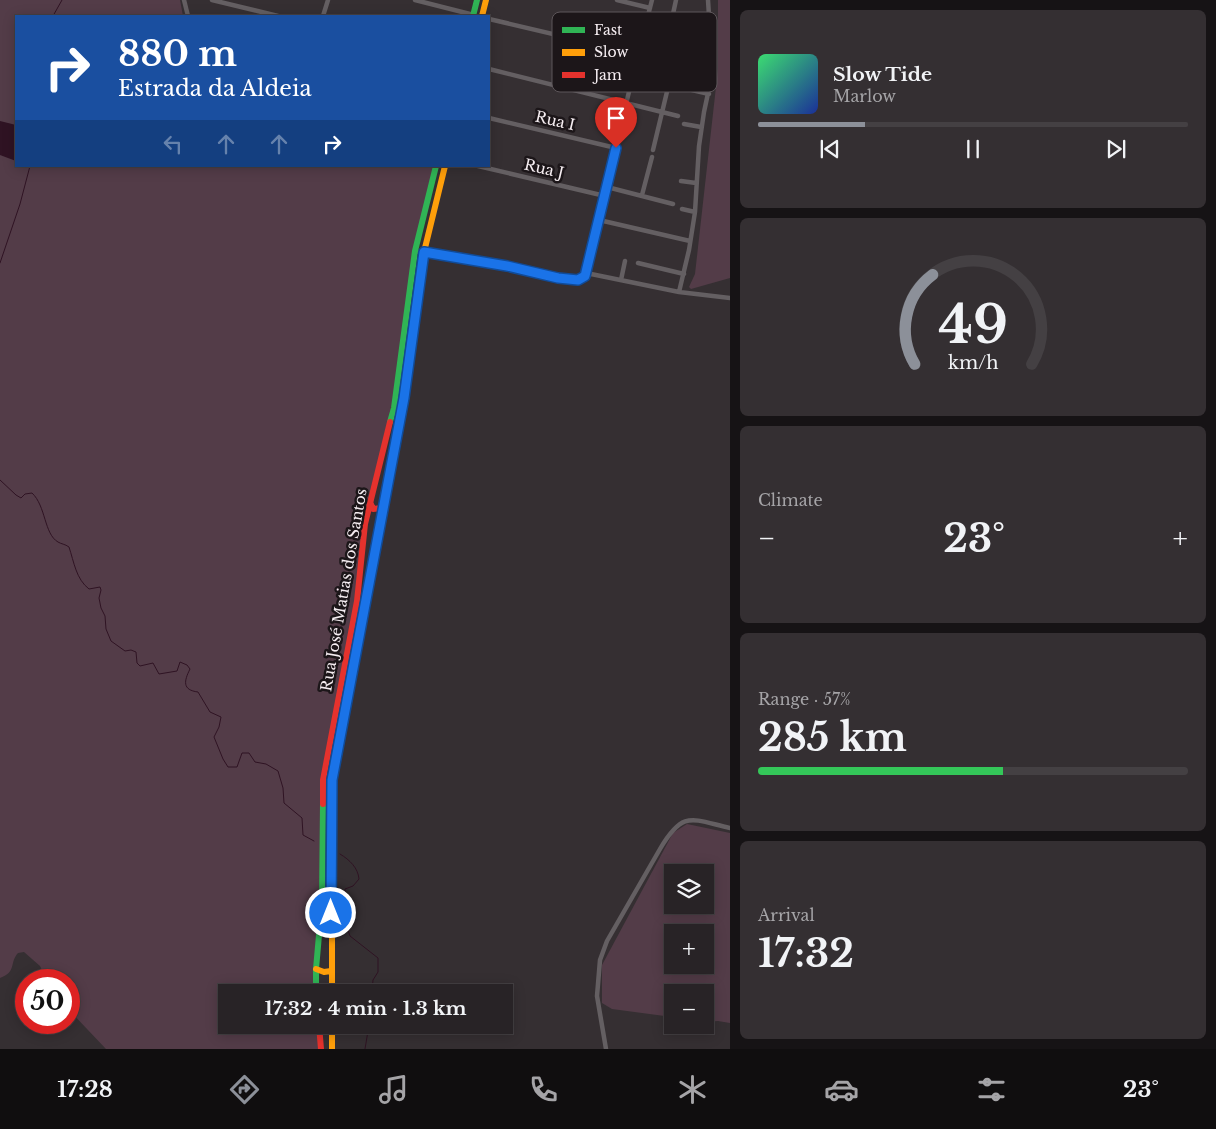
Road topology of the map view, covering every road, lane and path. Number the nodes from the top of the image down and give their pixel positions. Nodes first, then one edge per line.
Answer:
1 (184, 0) edge
2 (212, 0) edge
3 (328, 0) edge
4 (415, 0) edge
5 (478, 0) edge
6 (486, 0) edge
7 (617, 0) edge
8 (652, 0) edge
9 (650, 8) junction
10 (649, 12) edge
11 (188, 15) edge
12 (274, 15) edge
13 (323, 15) edge
14 (474, 15) edge
15 (482, 15) edge
16 (490, 19) edge
17 (552, 34) edge
18 (490, 68) edge
19 (552, 84) edge
20 (583, 92) edge
21 (629, 92) edge
22 (667, 92) edge
23 (700, 92) edge
24 (709, 94) joint
25 (626, 103) junction
26 (662, 112) junction
27 (678, 116) dead end
28 (490, 118) edge
29 (684, 124) dead end
30 (701, 127) junction
31 (616, 148) junction
32 (653, 150) dead end
33 (652, 157) dead end
34 (436, 167) edge
35 (445, 167) edge
36 (482, 167) edge
37 (681, 181) dead end
38 (696, 184) junction
39 (607, 186) junction
40 (604, 196) junction
41 (642, 196) junction
42 (673, 204) dead end
43 (682, 210) dead end
44 (695, 212) junction
45 (598, 220) junction
46 (690, 241) junction
47 (415, 251) junction
48 (424, 252) junction
49 (625, 260) dead end
50 (638, 263) dead end
51 (684, 274) junction
52 (585, 276) junction
53 (620, 280) junction
54 (679, 292) junction
55 (730, 298) edge
56 (370, 502) junction
57 (384, 505) junction
58 (365, 524) junction
59 (380, 528) junction
60 (730, 828) edge
61 (316, 969) junction
62 (331, 972) junction
63 (316, 984) edge
64 (332, 984) edge
65 (320, 1034) edge
66 (332, 1034) edge
67 (321, 1049) edge
68 (332, 1049) edge
69 (606, 1049) edge

1 - 11 street
2 - 12 street
3 - 13 street
4 - 14 street
5 - 14 main road
6 - 15 main road
7 - 9 street
8 - 9 street
9 - 10 street
16 - 17 street
18 - 19 street
20 - 25 street
21 - 25 street
22 - 26 street
23 - 24 street
24 - 30 street
25 - 26 street
25 - 31 street
26 - 27 street
26 - 32 street
28 - 31 street, Rua I
29 - 30 street
30 - 38 street
31 - 39 street
33 - 41 street
34 - 47 main road, Rua José Matias dos Santos
35 - 48 main road, Rua José Matias dos Santos
36 - 40 street, Rua J
37 - 38 street
38 - 44 street
39 - 40 street
39 - 41 street
40 - 45 street
41 - 42 street
43 - 44 street
44 - 46 street
45 - 46 street
45 - 52 street
46 - 51 street
47 - 48 street
47 - 56 main road, Rua José Matias dos Santos
48 - 52 street
48 - 57 main road, Rua José Matias dos Santos
49 - 53 street
50 - 51 street
51 - 54 street
52 - 53 street
53 - 54 street
54 - 55 street
56 - 57 main road
56 - 58 main road, Rua José Matias dos Santos
57 - 59 main road, Rua José Matias dos Santos
58 - 59 main road
58 - 61 main road, Rua José Matias dos Santos
59 - 62 main road, Rua José Matias dos Santos
60 - 69 street
61 - 62 main road
61 - 63 main road, Rua José Matias dos Santos
62 - 64 main road, Rua José Matias dos Santos
65 - 67 main road
66 - 68 main road

